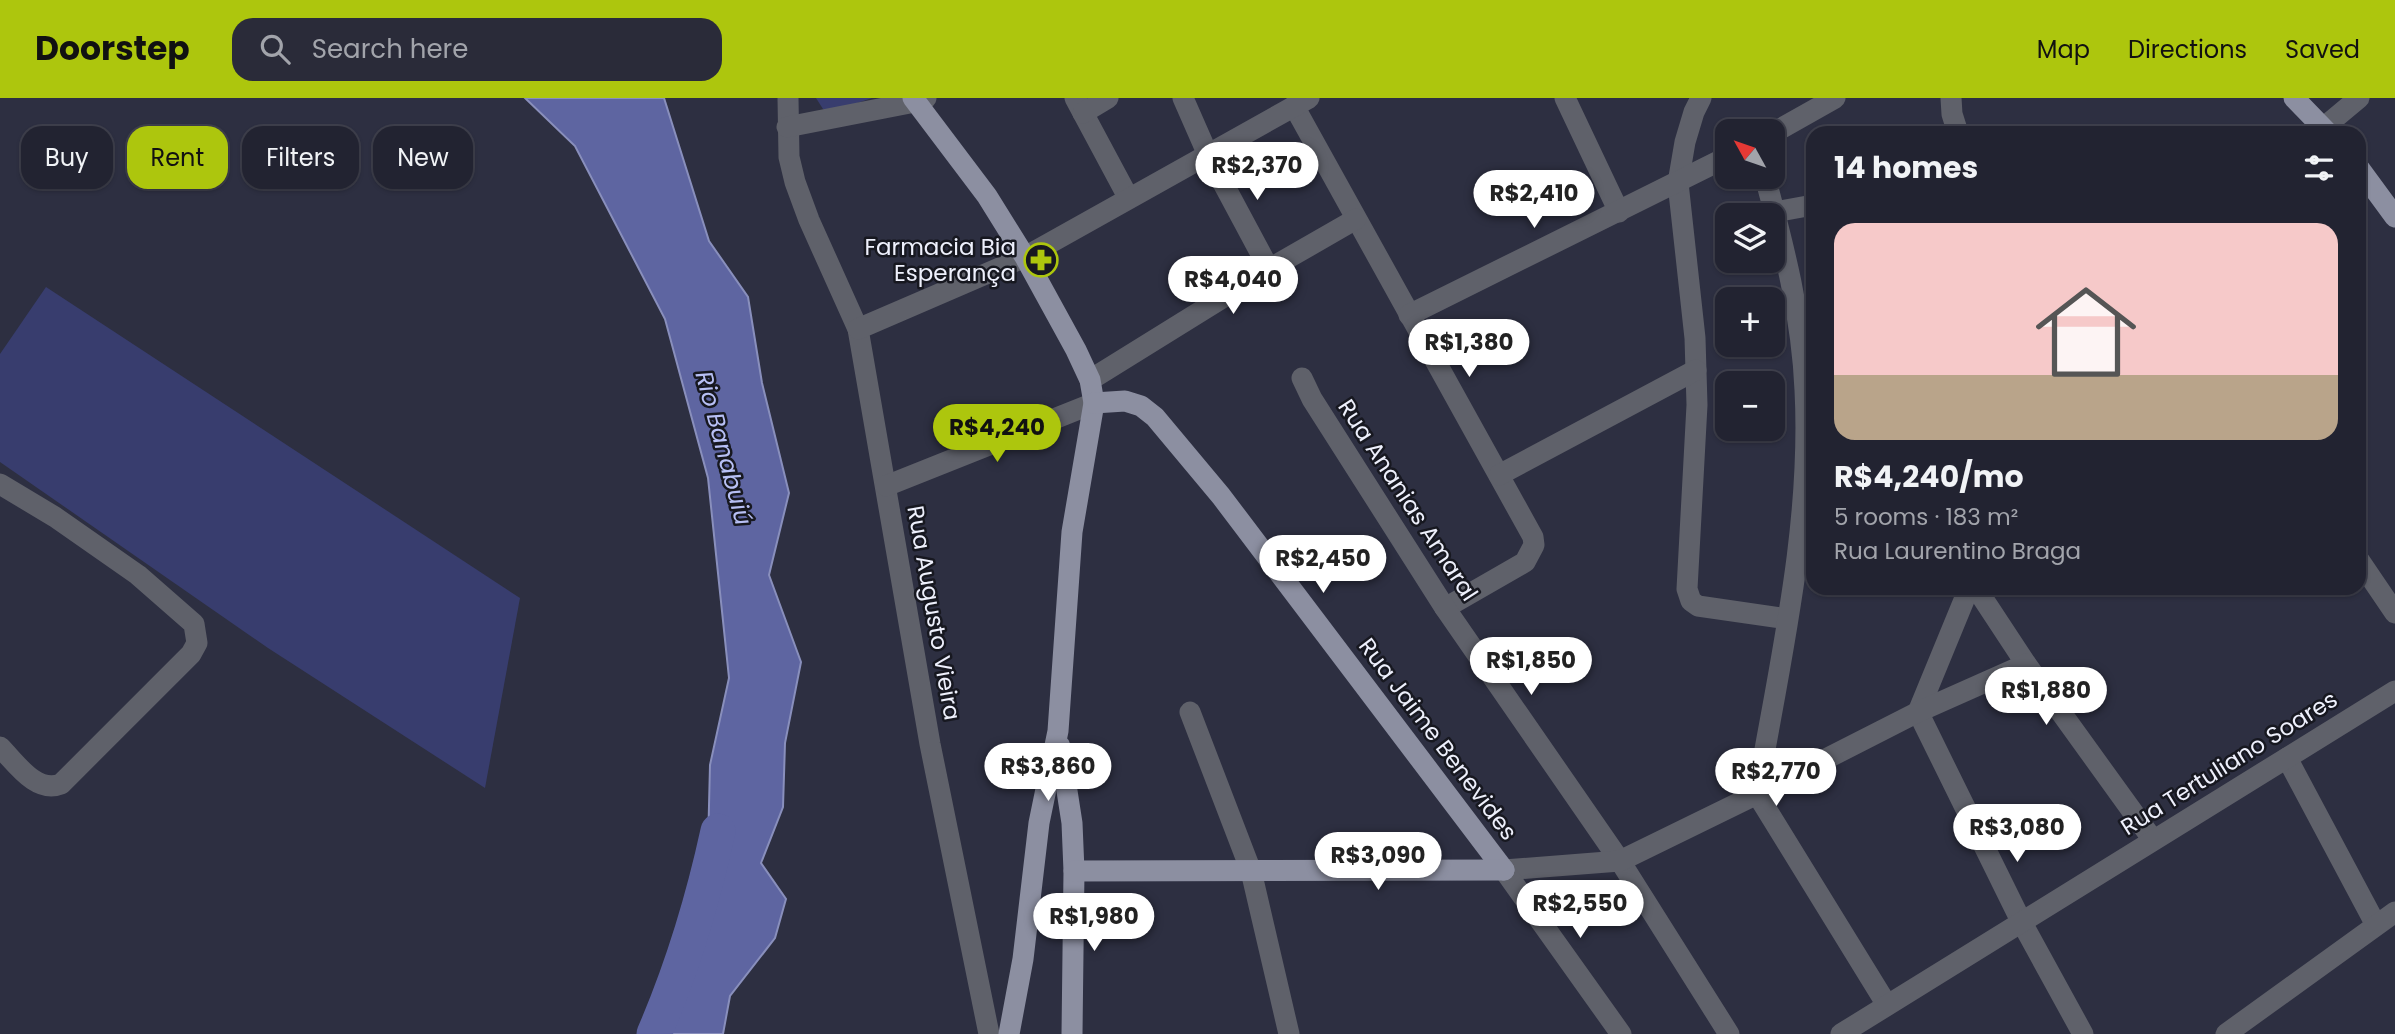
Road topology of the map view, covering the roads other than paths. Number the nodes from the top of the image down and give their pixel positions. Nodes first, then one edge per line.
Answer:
1 (788, 98) edge
2 (1108, 98) edge
3 (1183, 98) edge
4 (1566, 98) edge
5 (1701, 98) edge
6 (1835, 98) edge
7 (1951, 98) edge
8 (2294, 98) edge
9 (2359, 98) edge
10 (918, 99) edge
11 (1302, 102) edge
12 (1079, 105) edge
13 (1785, 125) edge
14 (1956, 126) edge
15 (2318, 126) edge
16 (2328, 126) edge
17 (787, 127) junction
18 (1208, 155) junction
19 (1715, 163) edge
20 (2366, 178) edge
21 (1678, 183) junction
22 (1128, 197) junction
23 (1806, 206) edge
24 (1785, 210) edge
25 (1619, 212) junction
26 (2395, 217) edge
27 (1356, 219) junction
28 (1785, 242) edge
29 (1025, 257) junction
30 (1269, 269) junction
31 (1804, 299) edge
32 (1409, 316) junction
33 (858, 329) junction
34 (1696, 370) junction
35 (1301, 378) dead end
36 (1090, 380) junction
37 (1806, 397) edge
38 (1094, 402) junction
39 (1499, 475) junction
40 (1806, 478) edge
41 (0, 484) edge
42 (886, 486) junction
43 (2366, 570) edge
44 (1966, 595) edge
45 (1981, 595) edge
46 (1445, 608) junction
47 (2395, 613) edge
48 (1787, 619) junction
49 (2026, 664) junction
50 (2395, 691) edge
51 (1190, 712) dead end
52 (1918, 712) junction
53 (1058, 731) junction
54 (0, 747) edge
55 (2287, 758) junction
56 (1758, 794) junction
57 (2153, 840) junction
58 (1620, 861) junction
59 (1504, 870) junction
60 (1074, 871) junction
61 (1251, 871) junction
62 (2395, 912) edge
63 (2021, 922) junction
64 (2376, 925) junction
65 (1887, 1005) junction
66 (989, 1034) edge
67 (1009, 1034) edge
68 (1072, 1034) edge
69 (1289, 1034) edge
70 (1621, 1034) edge
71 (1729, 1034) edge
72 (1841, 1034) edge
73 (2083, 1034) edge
74 (2226, 1034) edge

1 - 17 street, Rua Augusto Vieira
2 - 12 street
3 - 18 street
4 - 25 street
5 - 21 street
6 - 13 street
7 - 14 street
8 - 15 main road
9 - 16 street
10 - 17 street
10 - 29 main road
11 - 18 street
11 - 27 street
12 - 22 street
17 - 33 street, Rua Augusto Vieira
18 - 22 street
18 - 30 street
19 - 21 street
20 - 26 main road
21 - 25 street
21 - 34 street
22 - 29 street
23 - 24 street
25 - 32 street
27 - 30 street
27 - 32 street
28 - 31 street
29 - 33 street
29 - 36 main road
30 - 36 street
31 - 37 street
32 - 39 street
33 - 42 street, Rua Augusto Vieira
34 - 39 street
34 - 48 street
35 - 46 street, Rua Ananias Amaral
36 - 38 main road
38 - 42 street
38 - 53 main road
38 - 59 main road, Rua Jaime Benevides
39 - 46 street
40 - 48 street
41 - 54 street
42 - 66 street, Rua Augusto Vieira
43 - 47 street
44 - 52 street
45 - 49 street
46 - 58 street, Rua Ananias Amaral
48 - 56 street
49 - 52 street
49 - 57 street
50 - 55 street, Rua Tertuliano Soares
51 - 61 street
52 - 56 street
52 - 63 street
53 - 60 main road
53 - 67 main road
55 - 57 street, Rua Tertuliano Soares
55 - 64 street
56 - 58 street
56 - 65 street
57 - 63 street, Rua Tertuliano Soares
58 - 59 street
58 - 71 street, Rua Ananias Amaral
59 - 61 main road
59 - 70 street, Rua Jaime Benevides
60 - 61 main road
60 - 68 main road
61 - 69 street
62 - 64 street
63 - 65 street, Rua Tertuliano Soares
63 - 73 street
64 - 74 street
65 - 72 street, Rua Tertuliano Soares

